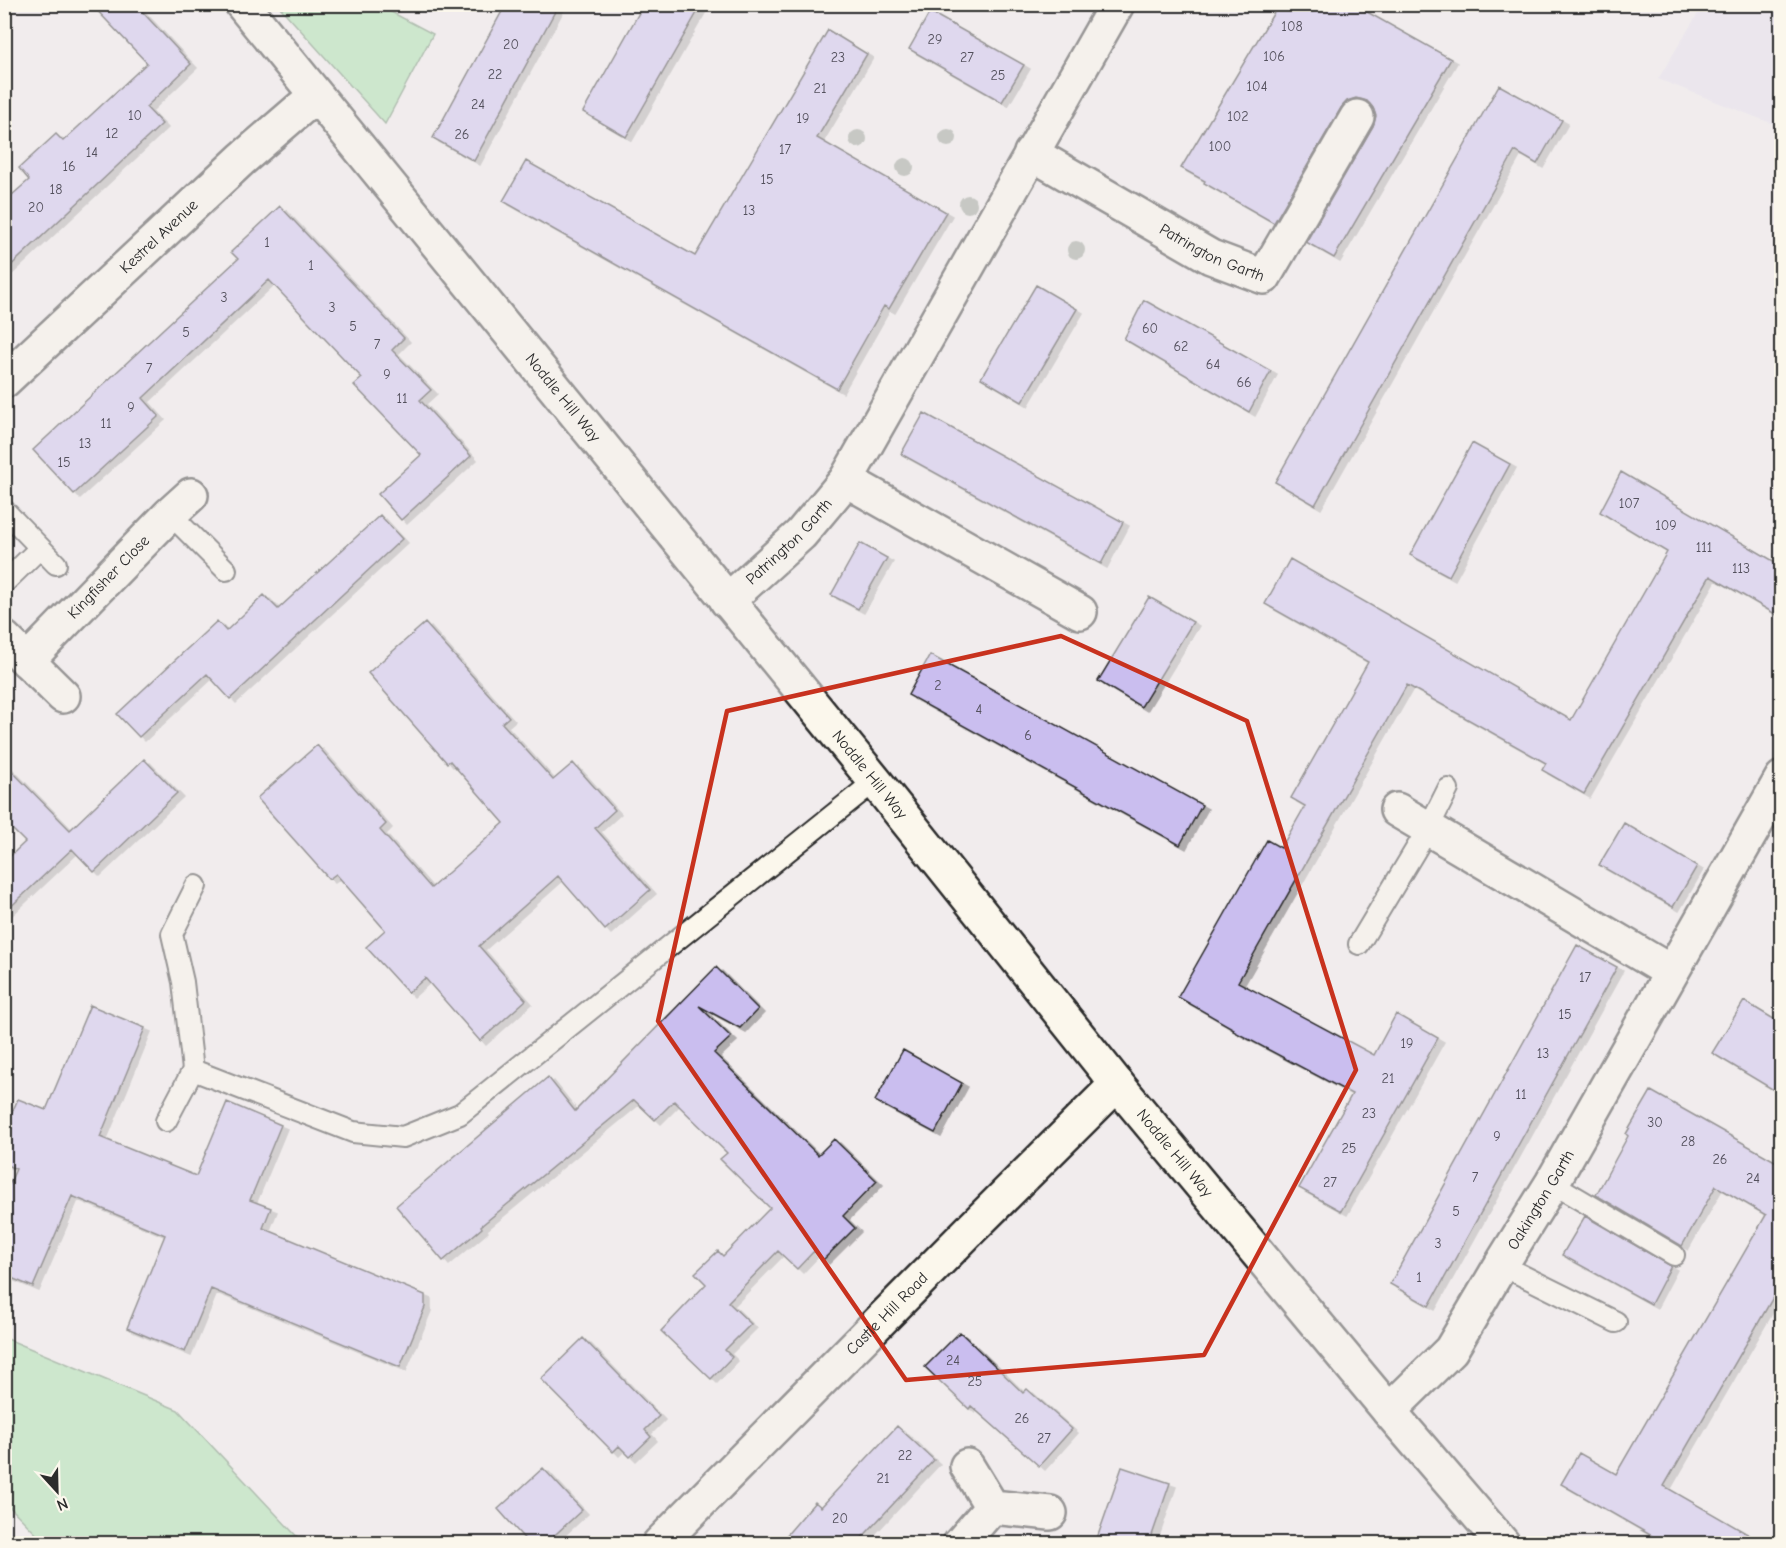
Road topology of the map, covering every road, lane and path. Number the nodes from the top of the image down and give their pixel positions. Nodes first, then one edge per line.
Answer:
1 (242, 4) edge
2 (1117, 4) edge
3 (315, 96) junction
4 (1357, 117) dead end
5 (1031, 153) junction
6 (4, 381) edge
7 (846, 480) junction
8 (180, 504) joint
9 (4, 510) edge
10 (40, 548) junction
11 (56, 564) dead end
12 (226, 570) dead end
13 (4, 583) edge
14 (727, 601) junction
15 (1080, 612) dead end
16 (16, 649) edge
17 (63, 696) dead end
18 (1782, 778) edge
19 (875, 781) junction
20 (1448, 789) dead end
21 (1397, 810) dead end
22 (1428, 829) junction
23 (196, 886) dead end
24 (1359, 944) dead end
25 (1671, 972) junction
26 (193, 1070) junction
27 (1118, 1084) junction
28 (166, 1121) dead end
29 (1552, 1183) junction
30 (1674, 1255) dead end
31 (1501, 1265) junction
32 (1616, 1322) dead end
33 (1389, 1411) junction
34 (967, 1466) dead end
35 (992, 1507) junction
36 (1050, 1513) dead end
37 (658, 1544) edge
38 (960, 1544) edge
39 (1503, 1544) edge

1 - 3 street, Noddle Hill Way
2 - 5 street, Patrington Garth
3 - 6 street, Kestrel Avenue
3 - 14 street, Noddle Hill Way
4 - 5 street, Patrington Garth
5 - 7 street, Patrington Garth
7 - 14 street, Patrington Garth
7 - 15 street
8 - 12 lane
8 - 16 street, Kingfisher Close
9 - 10 lane
10 - 11 lane
10 - 13 lane
14 - 19 street, Noddle Hill Way
16 - 17 street, Kingfisher Close
18 - 25 street, Oakington Garth
19 - 26 lane
19 - 27 street, Noddle Hill Way
20 - 22 lane
21 - 22 street
22 - 24 lane
22 - 25 street
23 - 26 lane
25 - 29 street, Oakington Garth
26 - 28 lane
27 - 33 street, Noddle Hill Way
27 - 37 street, Castle Hill Road
29 - 30 lane
29 - 31 street, Oakington Garth
31 - 32 lane
31 - 33 street, Oakington Garth
33 - 39 street, Noddle Hill Way
34 - 35 street
35 - 36 street
35 - 38 street

